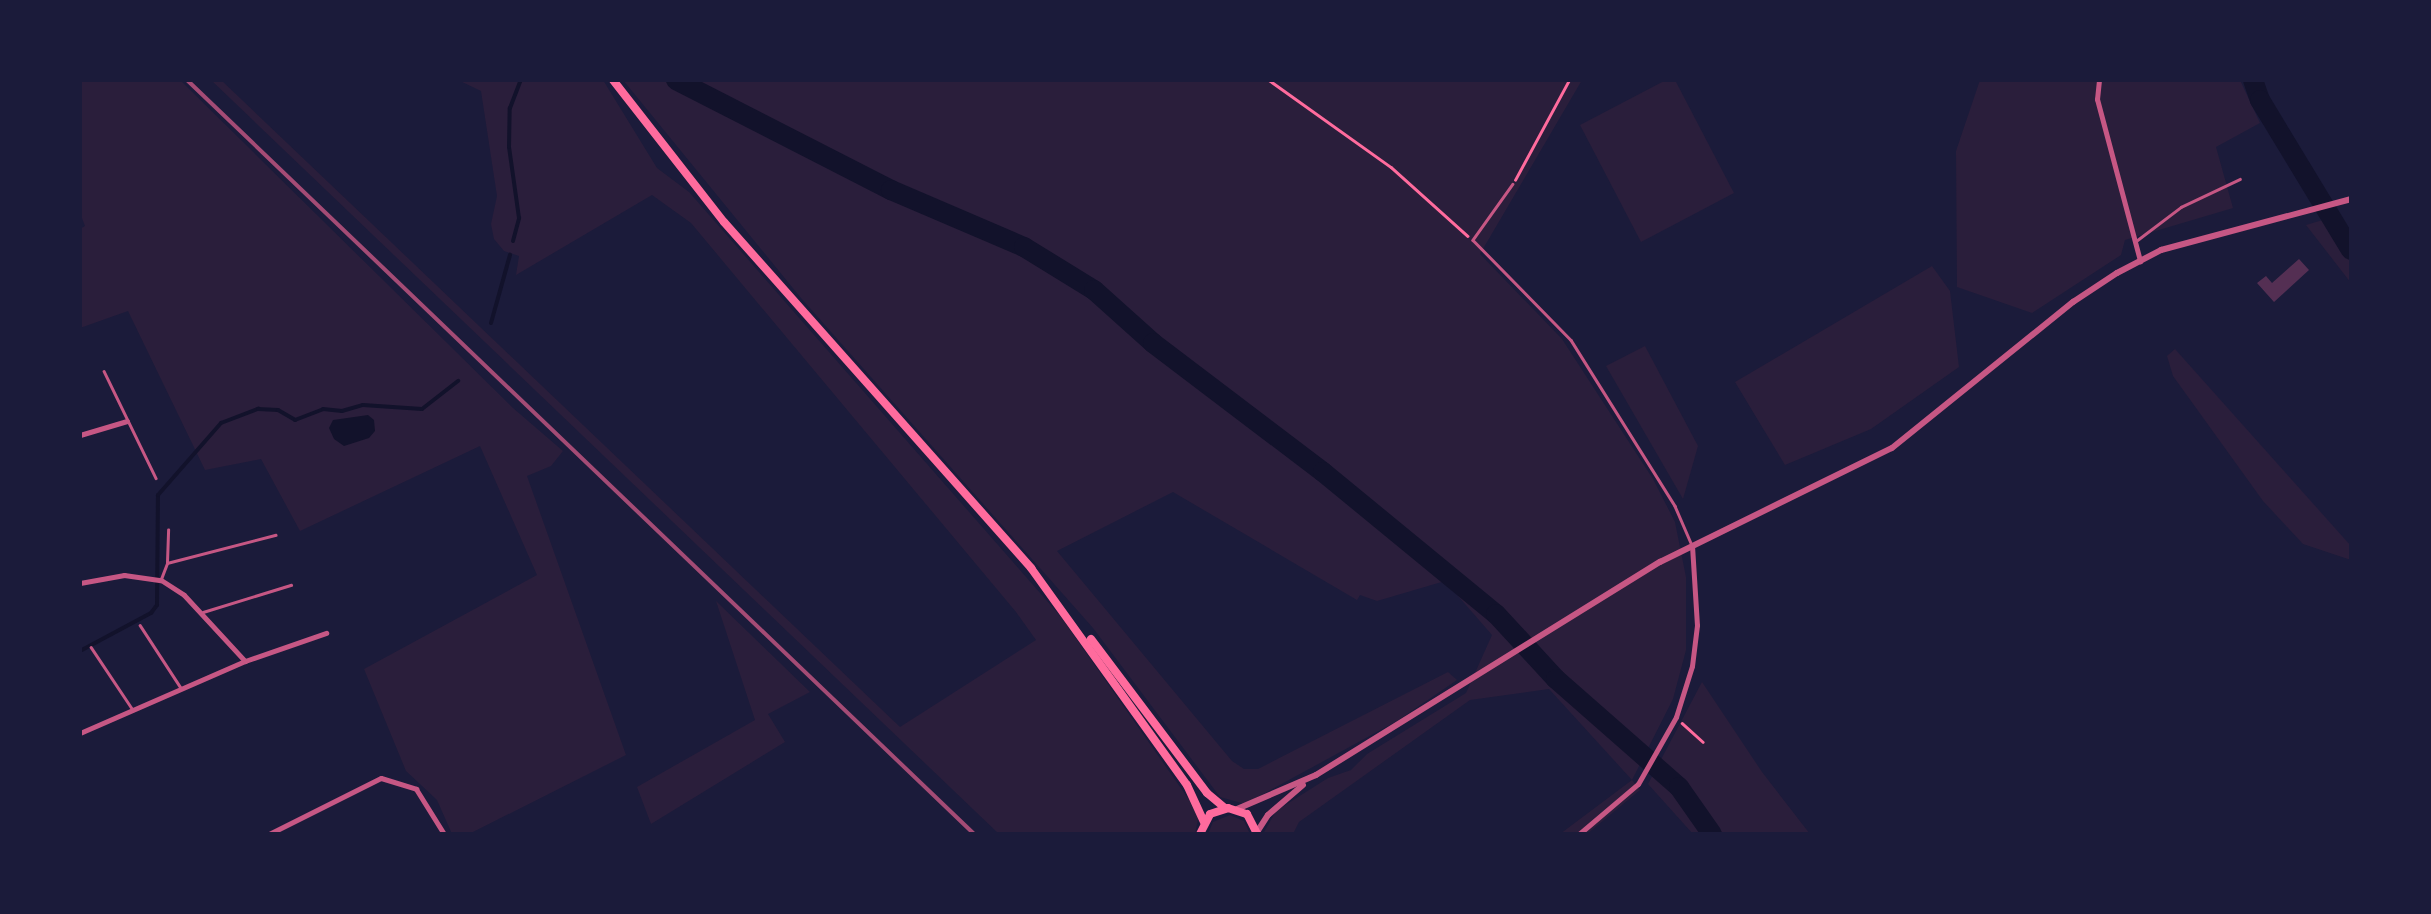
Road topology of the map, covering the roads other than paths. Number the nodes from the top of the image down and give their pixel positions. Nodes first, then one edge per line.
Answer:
1 (613, 80) edge
2 (2099, 80) edge
3 (2240, 178) dead end
4 (1513, 184) road end
5 (2351, 199) edge
6 (2135, 242) junction
7 (2140, 261) junction
8 (104, 370) dead end
9 (127, 422) junction
10 (80, 435) edge
11 (156, 478) dead end
12 (168, 530) dead end
13 (275, 535) dead end
14 (1692, 545) junction
15 (168, 563) junction
16 (157, 578) junction
17 (80, 583) edge
18 (291, 585) dead end
19 (1064, 610) junction
20 (202, 612) junction
21 (140, 625) dead end
22 (326, 633) dead end
23 (92, 647) dead end
24 (245, 661) junction
25 (182, 690) junction
26 (134, 711) junction
27 (80, 732) edge
28 (1316, 775) junction
29 (1225, 808) junction
30 (1238, 809) junction
31 (1204, 822) junction
32 (1257, 833) edge
33 (268, 834) edge
34 (444, 834) edge
35 (1200, 834) edge
36 (1579, 834) edge

1 - 19 main road
2 - 6 street
3 - 6 lane
4 - 14 lane
5 - 7 street
6 - 7 street
7 - 14 street
8 - 9 lane
9 - 10 street
9 - 11 lane
12 - 15 lane
13 - 15 lane
14 - 28 street
14 - 36 street
15 - 16 lane
16 - 17 street
16 - 20 street
18 - 20 lane
19 - 29 main road
19 - 31 main road
20 - 24 street
21 - 25 lane
22 - 24 street
23 - 26 lane
24 - 25 street
25 - 26 street
26 - 27 street
28 - 30 street
28 - 32 street
29 - 30 main road
29 - 31 main road
30 - 32 main road
31 - 35 main road
33 - 34 street

